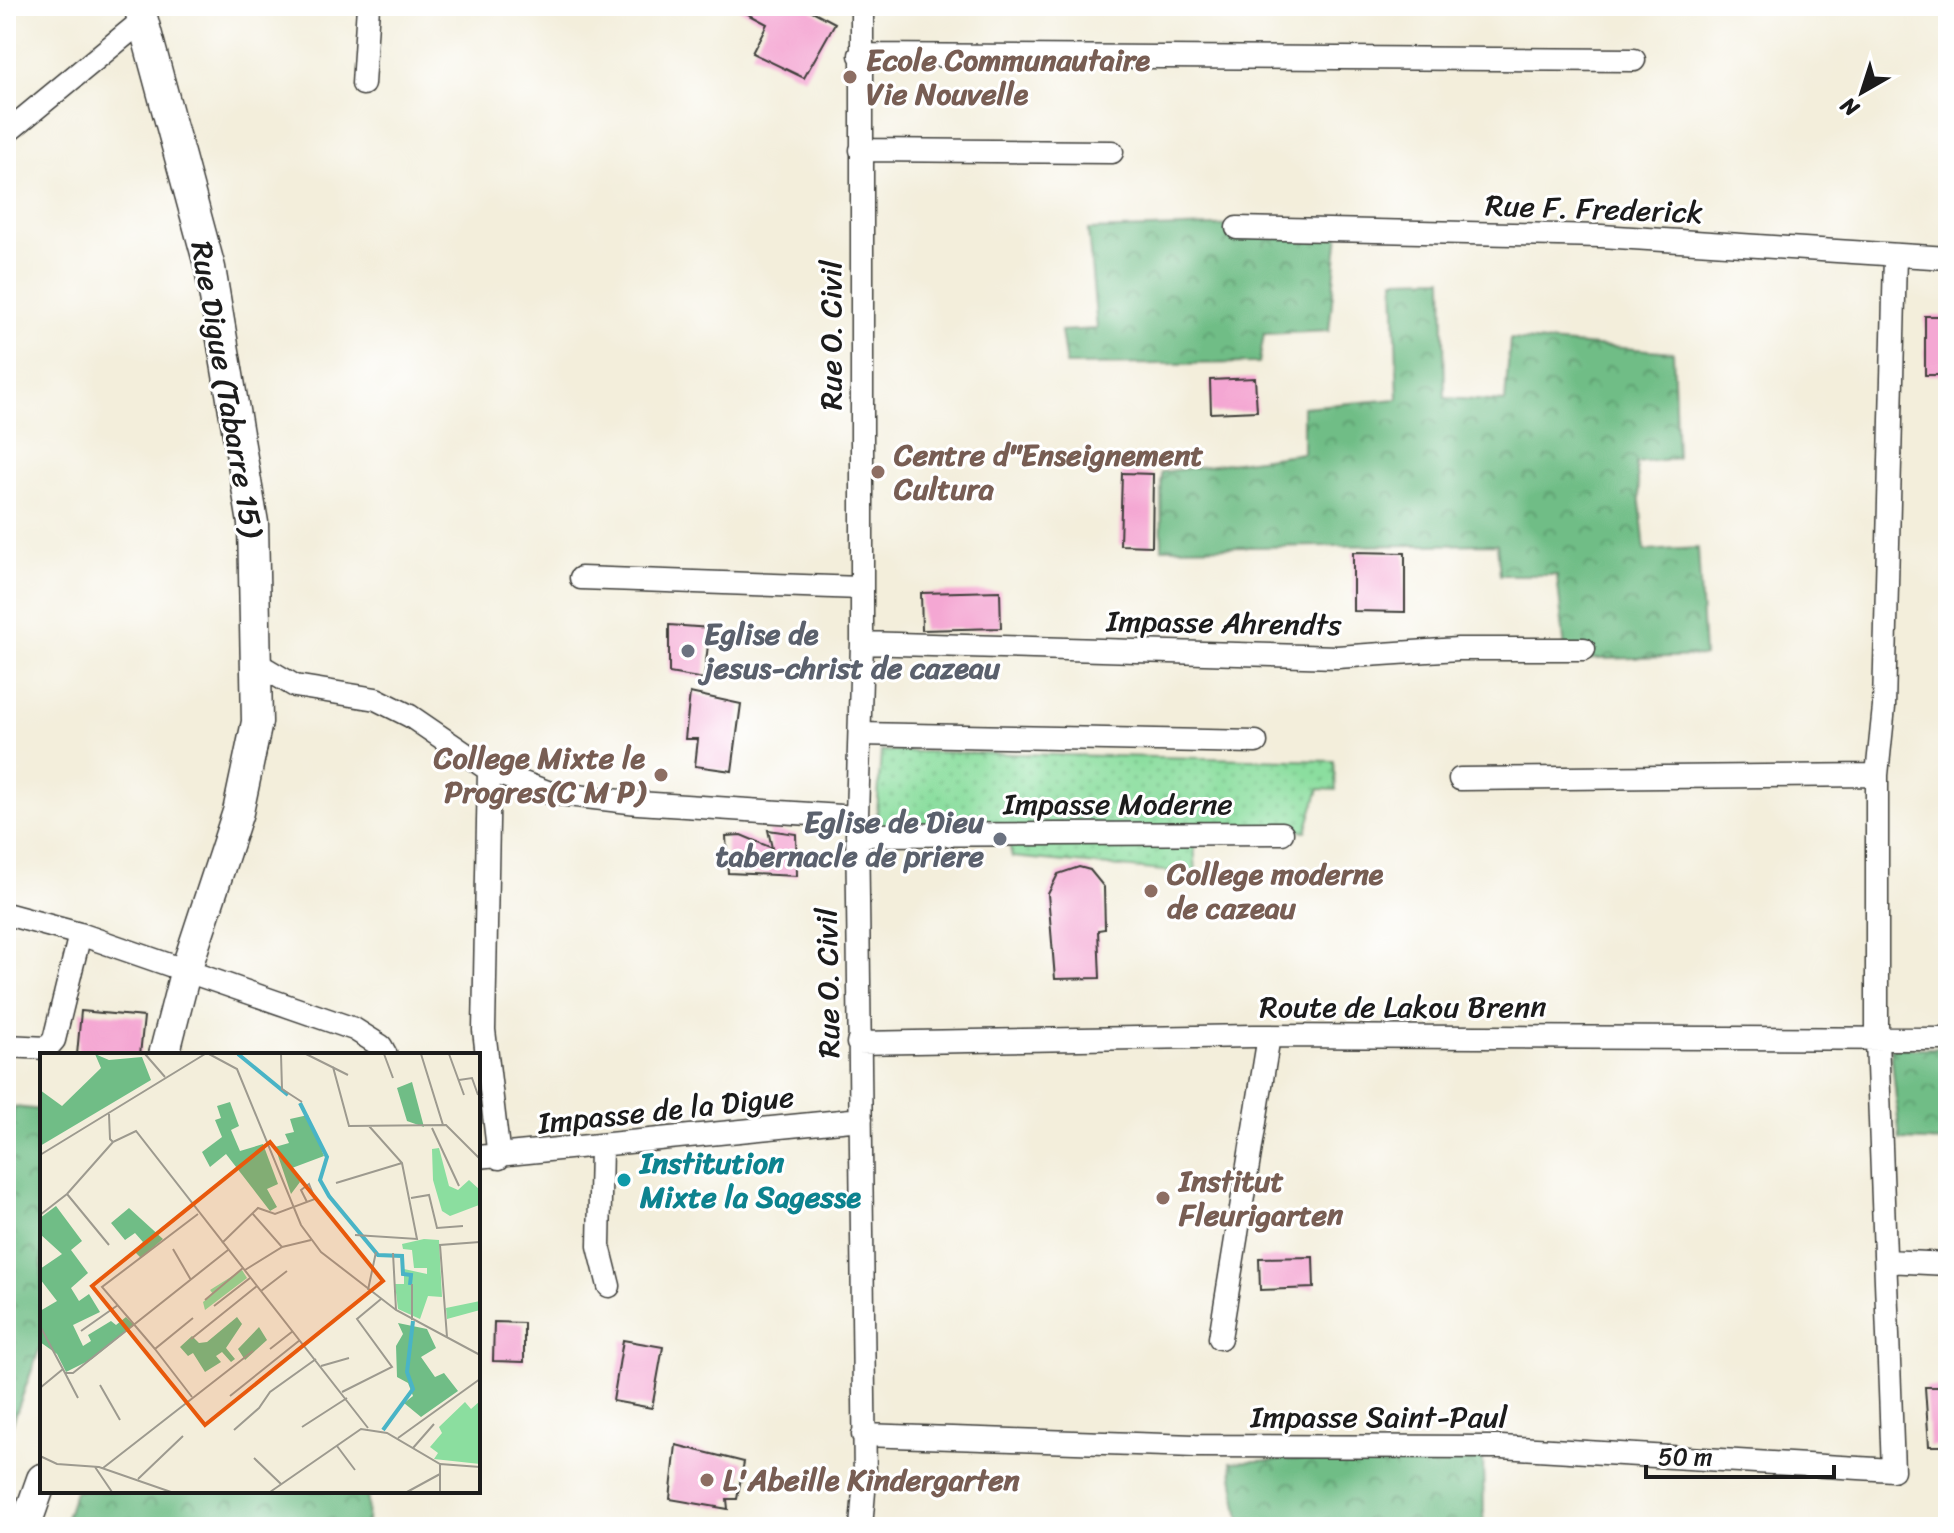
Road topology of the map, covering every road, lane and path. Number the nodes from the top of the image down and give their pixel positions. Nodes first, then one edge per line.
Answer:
1 (368, 6) edge
2 (862, 6) edge
3 (141, 13) edge
4 (860, 55) junction
5 (1634, 60) dead end
6 (363, 84) dead end
7 (6, 133) edge
8 (861, 150) junction
9 (1112, 152) dead end
10 (1237, 228) dead end
11 (1895, 256) junction
12 (1948, 258) edge
13 (581, 578) dead end
14 (861, 588) junction
15 (862, 643) junction
16 (1584, 649) dead end
17 (256, 663) junction
18 (860, 734) junction
19 (1256, 742) dead end
20 (489, 770) junction
21 (1877, 775) junction
22 (1460, 779) dead end
23 (857, 826) junction
24 (1282, 833) dead end
25 (6, 914) edge
26 (80, 934) junction
27 (185, 973) junction
28 (1269, 1036) junction
29 (1877, 1039) junction
30 (1948, 1039) edge
31 (858, 1043) junction
32 (6, 1046) edge
33 (165, 1053) edge
34 (385, 1053) edge
35 (861, 1119) junction
36 (601, 1147) junction
37 (488, 1158) edge
38 (1886, 1261) junction
39 (1948, 1264) edge
40 (609, 1286) dead end
41 (1220, 1338) dead end
42 (863, 1435) junction
43 (40, 1485) edge
44 (25, 1527) edge
45 (861, 1527) edge

1 - 6 street
2 - 4 street, Rue O. Civil
3 - 7 street
3 - 17 street, Rue Digue (Tabarre 15)
4 - 5 street
4 - 8 street, Rue O. Civil
8 - 9 street
8 - 14 street, Rue O. Civil
10 - 11 street, Rue F. Frederick
11 - 12 street, Rue F. Frederick
11 - 21 street
13 - 14 street
14 - 15 street, Rue O. Civil
15 - 16 street, Impasse Ahrendts
15 - 18 street, Rue O. Civil
17 - 20 street, Impasse Moderne
17 - 27 street, Rue Digue (Tabarre 15)
18 - 19 street
18 - 23 street, Rue O. Civil
20 - 23 street, Impasse Moderne
20 - 37 street
21 - 22 street
21 - 29 street
23 - 24 street, Impasse Moderne
23 - 31 street, Rue O. Civil
25 - 26 street
26 - 27 street
26 - 32 street
27 - 33 street, Rue Digue (Tabarre 15)
27 - 34 street
28 - 29 street, Route de Lakou Brenn
28 - 31 street, Route de Lakou Brenn
28 - 41 street
29 - 30 street, Route de Lakou Brenn
29 - 38 street
31 - 35 street, Rue O. Civil
35 - 36 street, Impasse de la Digue
35 - 42 street, Rue O. Civil
36 - 37 street, Impasse de la Digue
36 - 40 street
38 - 39 street
38 - 42 street, Impasse Saint-Paul
42 - 45 street, Rue O. Civil
43 - 44 street

